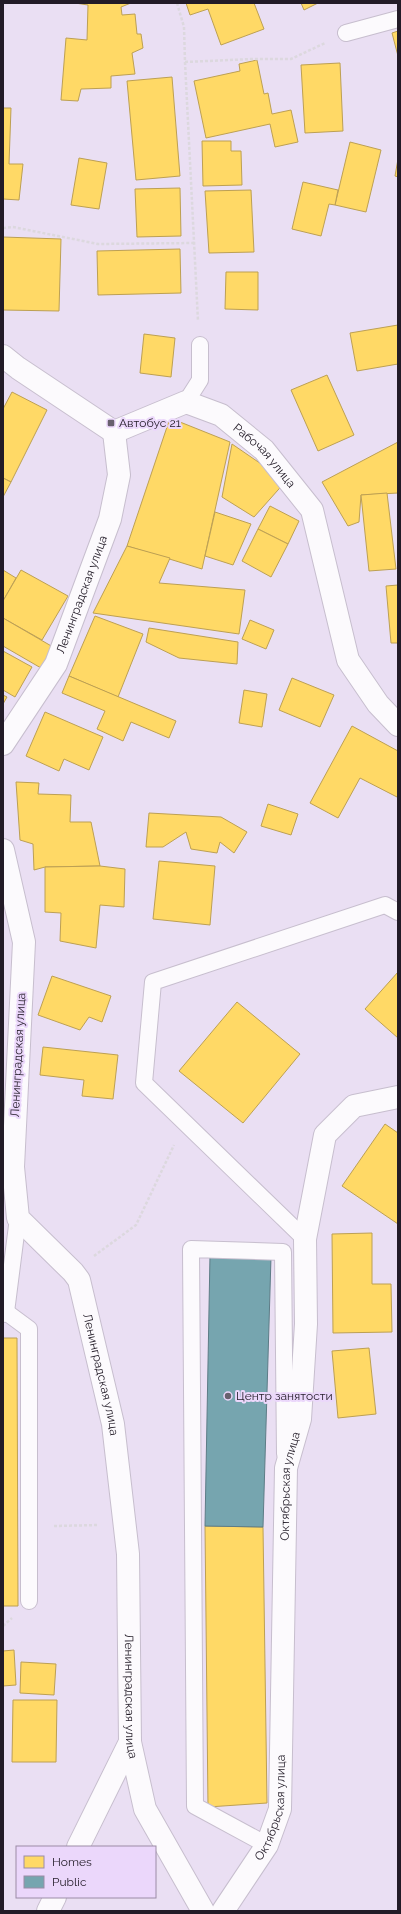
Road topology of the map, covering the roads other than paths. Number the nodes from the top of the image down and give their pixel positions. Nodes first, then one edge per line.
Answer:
1 (398, 19) edge
2 (346, 33) road end
3 (200, 345) road end
4 (3, 356) edge
5 (186, 402) junction
6 (114, 432) junction
7 (398, 725) edge
8 (3, 744) edge
9 (3, 850) edge
10 (398, 912) edge
11 (398, 1097) edge
12 (18, 1218) junction
13 (305, 1239) junction
14 (4, 1313) edge
15 (286, 1468) junction
16 (29, 1600) dead end
17 (130, 1742) junction
18 (267, 1845) junction
19 (78, 1846) edge
20 (54, 1898) edge
21 (48, 1911) edge
22 (203, 1911) edge
23 (223, 1911) edge

1 - 2 lane
3 - 5 lane
4 - 6 street
5 - 6 street
5 - 7 street, Рабочая улица
6 - 8 street, Ленинградская улица
9 - 12 street, Ленинградская улица
10 - 13 lane
11 - 13 street, Октябрьская улица
12 - 14 lane
12 - 17 street, Ленинградская улица
13 - 15 street, Октябрьская улица
14 - 16 lane
15 - 18 street, Октябрьская улица
15 - 18 lane
17 - 19 street
17 - 22 street, Ленинградская улица
18 - 23 street, Октябрьская улица
20 - 21 street

